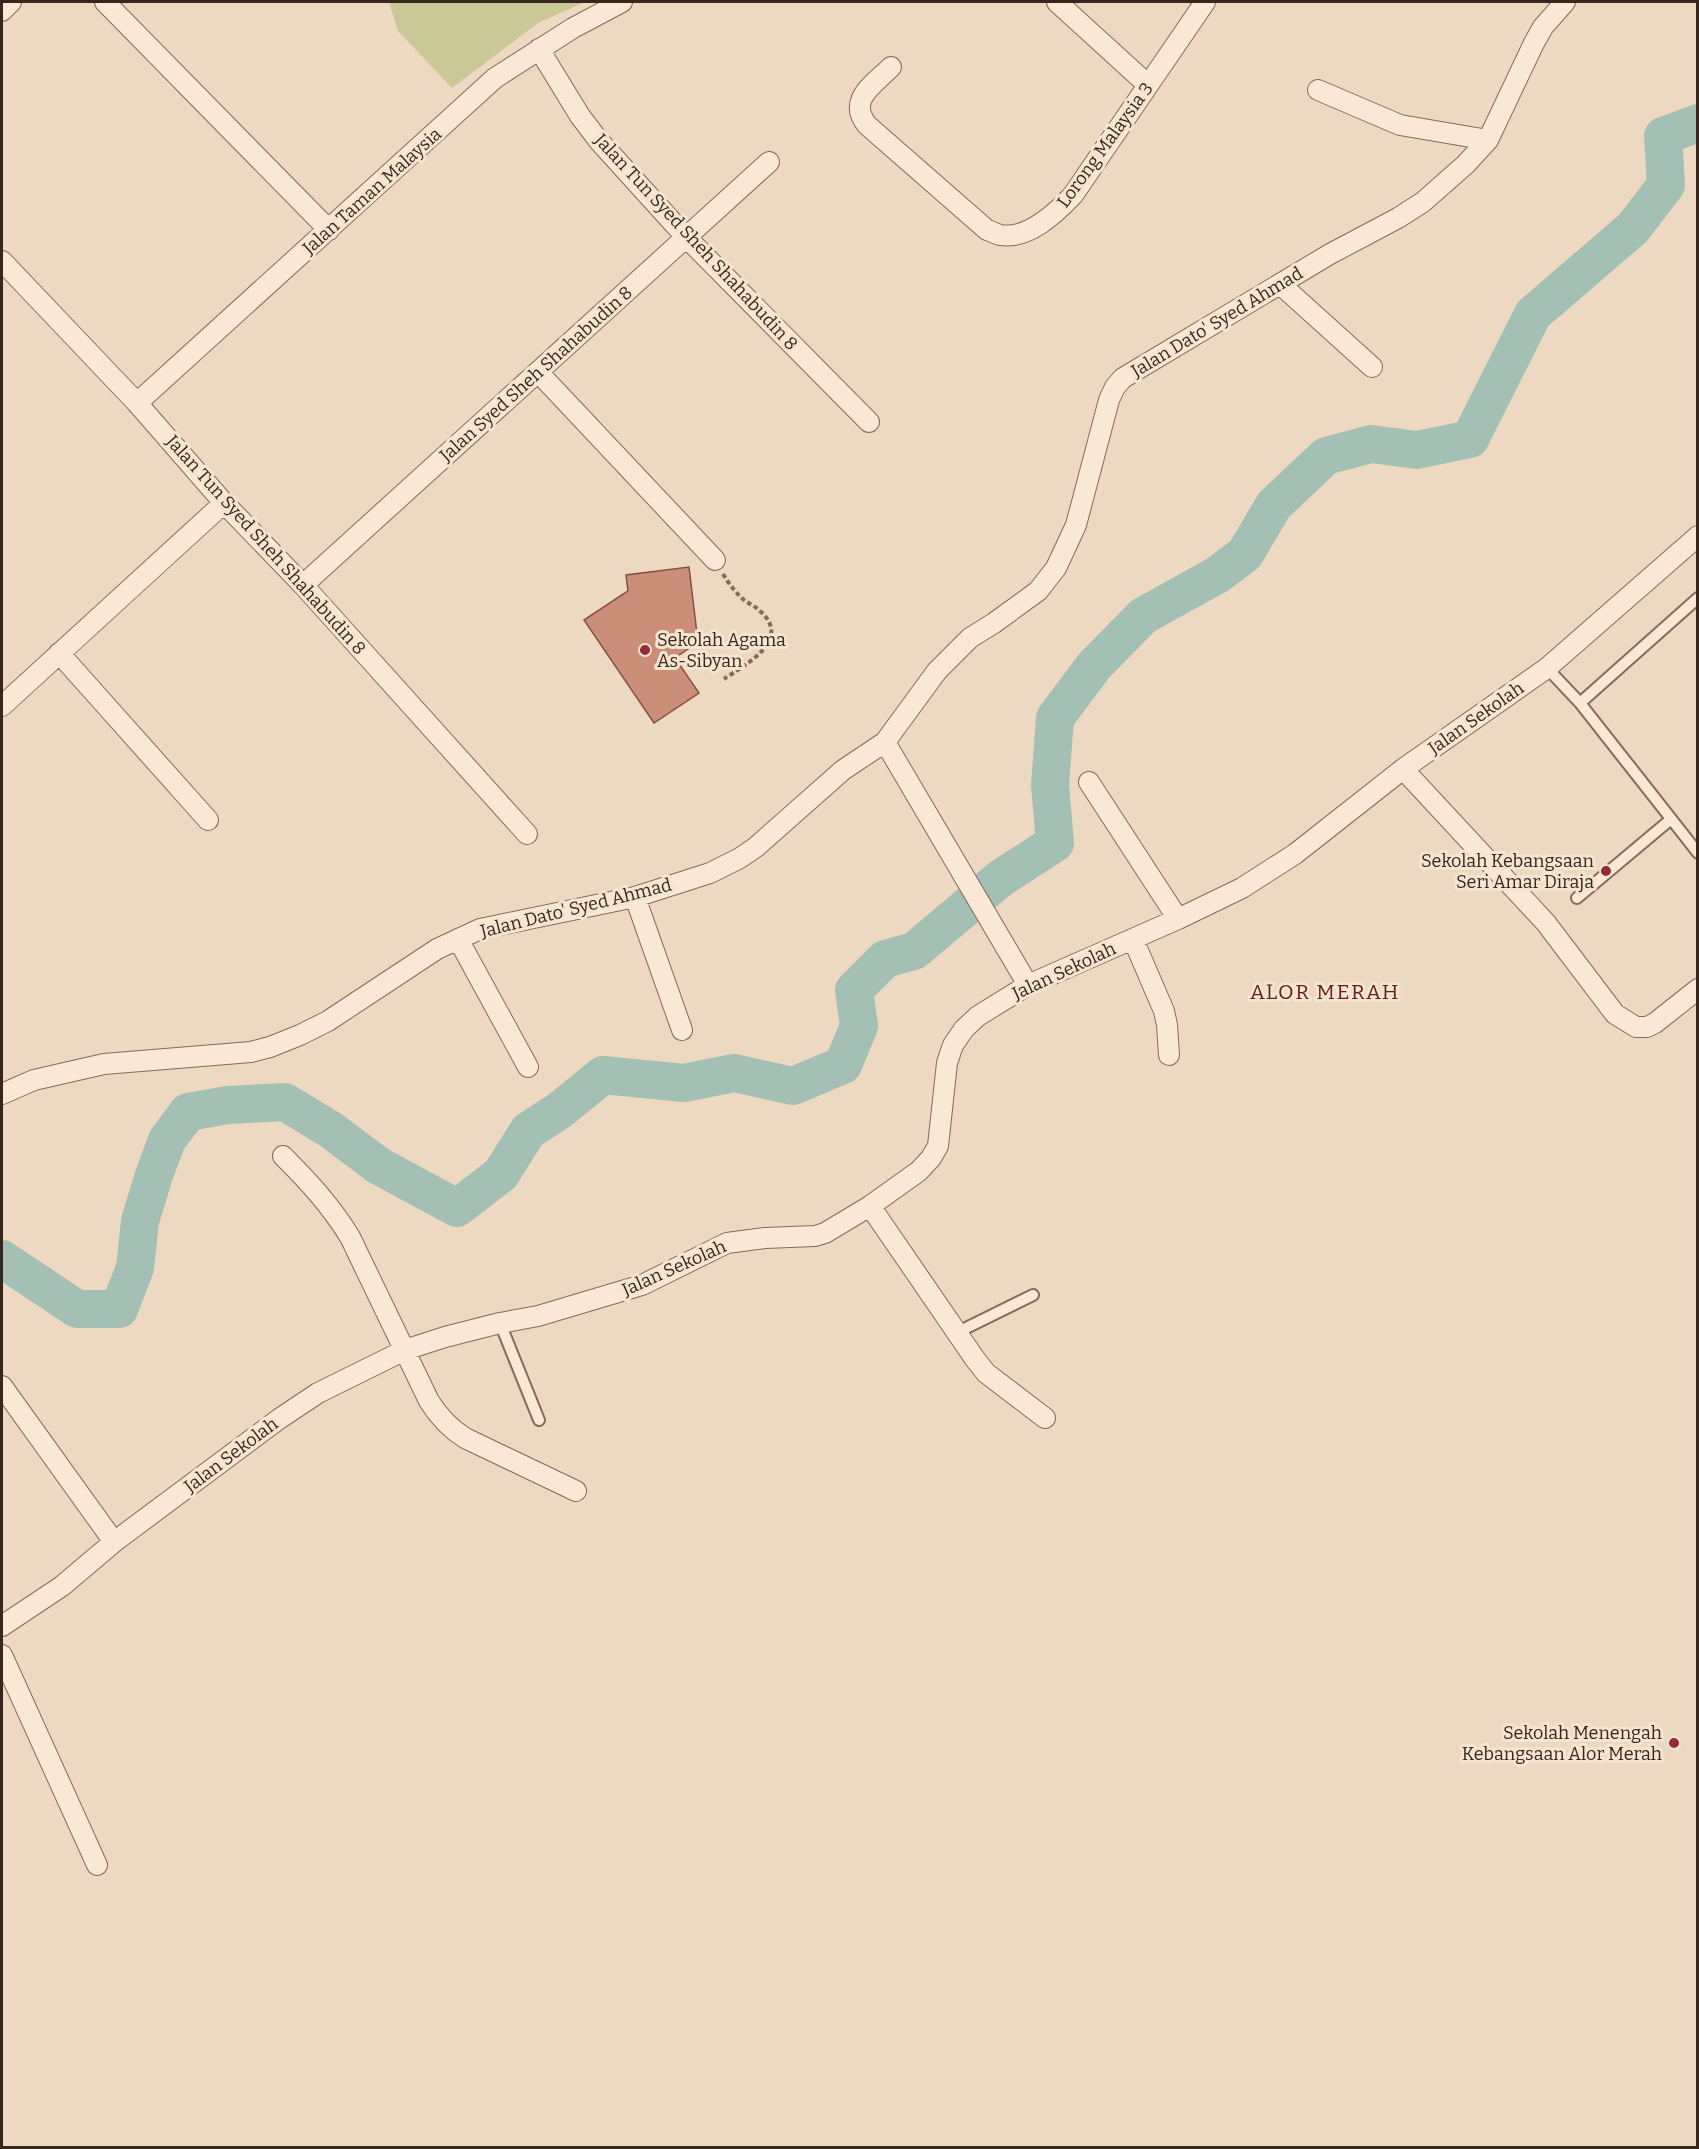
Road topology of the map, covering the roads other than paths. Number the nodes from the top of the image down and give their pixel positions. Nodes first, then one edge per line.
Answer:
1 (11, 2) edge
2 (105, 2) edge
3 (622, 2) edge
4 (1057, 2) edge
5 (1205, 2) edge
6 (1565, 2) edge
7 (2, 11) edge
8 (539, 49) junction
9 (891, 67) dead end
10 (1148, 85) junction
11 (1318, 90) dead end
12 (1488, 141) junction
13 (769, 162) dead end
14 (329, 230) junction
15 (686, 237) junction
16 (2, 261) edge
17 (1280, 284) junction
18 (1372, 367) dead end
19 (538, 372) junction
20 (137, 403) junction
21 (869, 422) dead end
22 (224, 503) junction
23 (1698, 536) edge
24 (715, 560) road end
25 (303, 585) junction
26 (1698, 598) edge
27 (59, 654) junction
28 (1547, 668) junction
29 (1580, 704) junction
30 (2, 706) edge
31 (885, 742) junction
32 (1403, 769) junction
33 (1089, 782) dead end
34 (208, 820) dead end
35 (1670, 820) junction
36 (527, 834) dead end
37 (1698, 853) edge
38 (635, 897) junction
39 (1578, 898) dead end
40 (1178, 919) junction
41 (458, 939) junction
42 (1133, 939) junction
43 (1028, 985) junction
44 (1698, 989) edge
45 (682, 1030) dead end
46 (1169, 1055) dead end
47 (528, 1067) dead end
48 (2, 1094) edge
49 (283, 1156) dead end
50 (870, 1206) junction
51 (1033, 1295) dead end
52 (500, 1323) junction
53 (956, 1333) junction
54 (405, 1350) junction
55 (2, 1386) edge
56 (1045, 1418) dead end
57 (539, 1420) dead end
58 (576, 1491) dead end
59 (114, 1542) junction
60 (2, 1626) edge
61 (2, 1655) edge
62 (97, 1865) dead end

1 - 7 street
2 - 14 street
3 - 8 street, Jalan Taman Malaysia
4 - 10 street
5 - 10 street, Lorong Malaysia 3
6 - 12 street, Jalan Dato' Syed Ahmad
8 - 14 street, Jalan Taman Malaysia
8 - 15 street, Jalan Tun Syed Sheh Shahabudin 8
9 - 10 street, Lorong Malaysia 3
11 - 12 street
12 - 17 street, Jalan Dato' Syed Ahmad
13 - 15 street, Jalan Syed Sheh Shahabudin 8
14 - 20 street, Jalan Taman Malaysia
15 - 19 street, Jalan Syed Sheh Shahabudin 8
15 - 21 street, Jalan Tun Syed Sheh Shahabudin 8
16 - 20 street, Jalan Tun Syed Sheh Shahabudin 8
17 - 18 street
17 - 31 street, Jalan Dato' Syed Ahmad
19 - 24 street
19 - 25 street, Jalan Syed Sheh Shahabudin 8
20 - 22 street, Jalan Tun Syed Sheh Shahabudin 8
22 - 25 street, Jalan Tun Syed Sheh Shahabudin 8
22 - 27 street
23 - 28 street, Jalan Sekolah
25 - 36 street, Jalan Tun Syed Sheh Shahabudin 8
26 - 29 lane
27 - 30 street
27 - 34 street
28 - 29 lane
28 - 32 street, Jalan Sekolah
29 - 35 lane
31 - 38 street, Jalan Dato' Syed Ahmad
31 - 43 street
32 - 40 street, Jalan Sekolah
32 - 44 street
33 - 40 street
35 - 37 lane
35 - 39 lane
38 - 41 street, Jalan Dato' Syed Ahmad
38 - 45 street
40 - 42 street, Jalan Sekolah
41 - 47 street
41 - 48 street, Jalan Dato' Syed Ahmad
42 - 43 street, Jalan Sekolah
42 - 46 street
43 - 50 street, Jalan Sekolah
49 - 54 street
50 - 52 street, Jalan Sekolah
50 - 53 street
51 - 53 lane
52 - 54 street, Jalan Sekolah
52 - 57 lane
53 - 56 street
54 - 58 street
54 - 59 street, Jalan Sekolah
55 - 59 street
59 - 60 street, Jalan Sekolah
61 - 62 street

